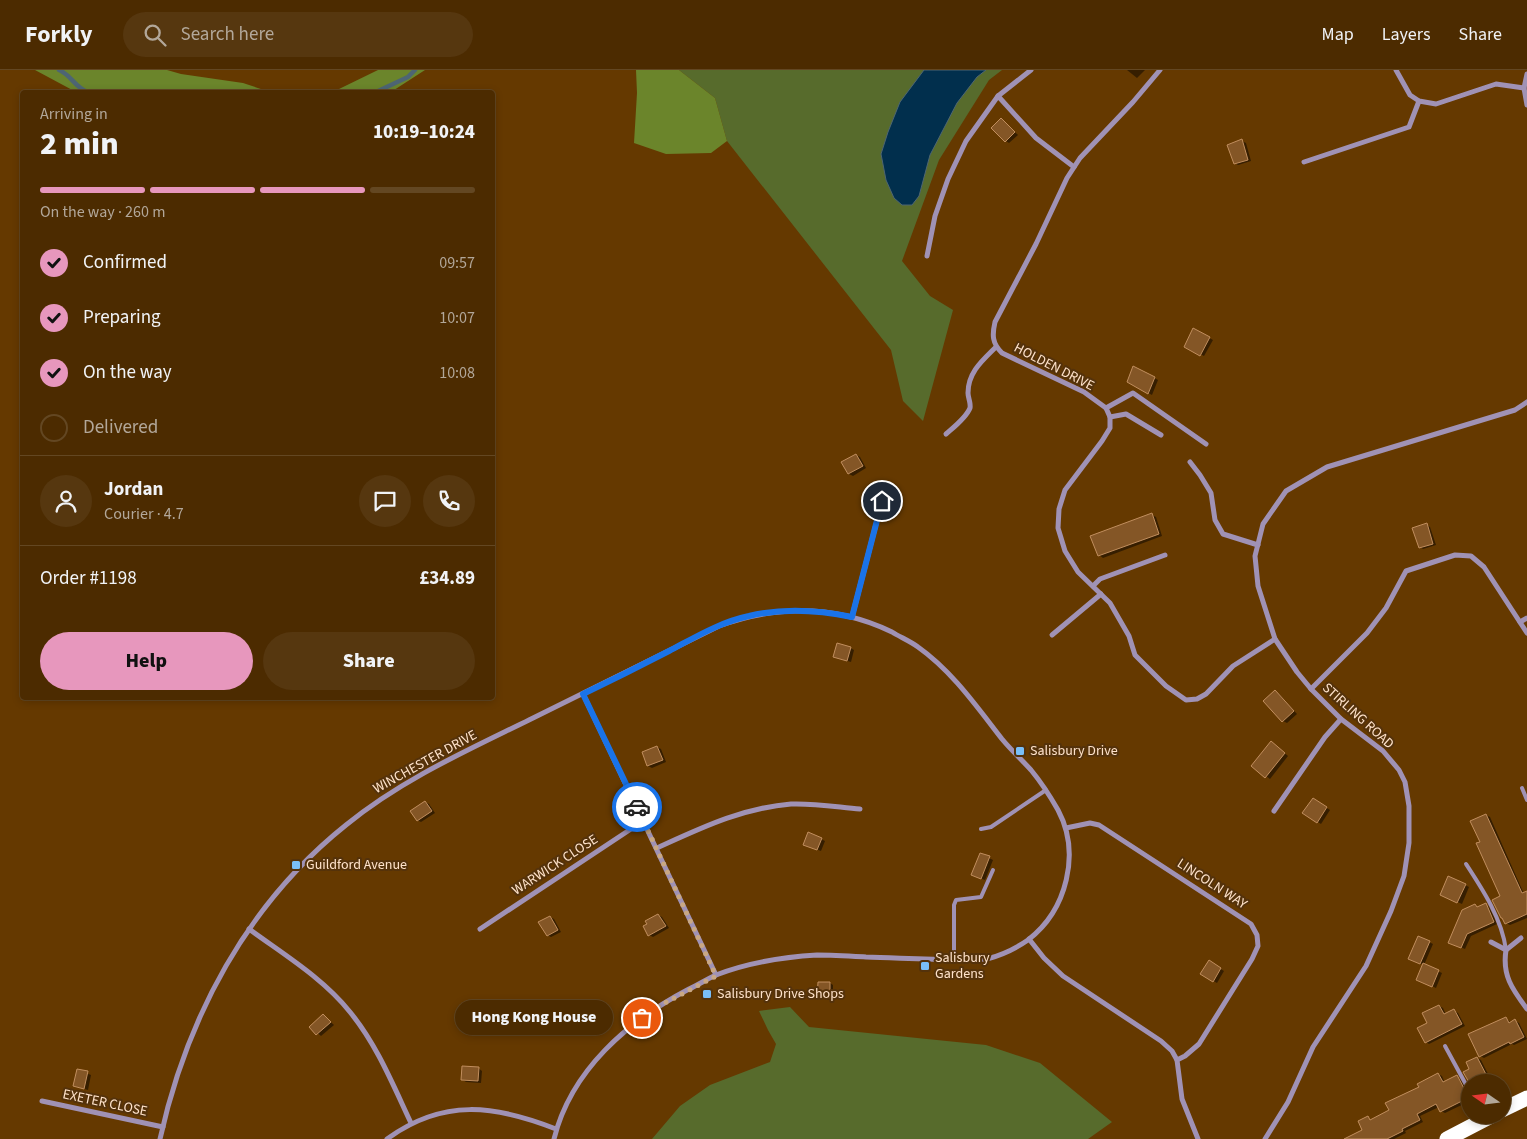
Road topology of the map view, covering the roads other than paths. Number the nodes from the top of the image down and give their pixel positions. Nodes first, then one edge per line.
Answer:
1 (1031, 70) edge
2 (1160, 70) edge
3 (1396, 70) edge
4 (1527, 74) edge
5 (1524, 88) junction
6 (998, 96) junction
7 (1419, 101) junction
8 (1527, 105) edge
9 (1304, 162) dead end
10 (1074, 167) junction
11 (927, 256) dead end
12 (996, 347) junction
13 (1527, 403) edge
14 (1106, 408) junction
15 (1110, 417) junction
16 (946, 434) dead end
17 (1161, 435) dead end
18 (1206, 444) dead end
19 (1190, 462) dead end
20 (882, 501) dead end
21 (1258, 544) junction
22 (1165, 555) dead end
23 (1093, 586) junction
24 (1101, 594) junction
25 (852, 617) junction
26 (1527, 618) edge
27 (1520, 622) junction
28 (1527, 634) edge
29 (1052, 635) dead end
30 (1274, 639) junction
31 (1311, 689) junction
32 (583, 694) junction
33 (1341, 719) junction
34 (1522, 788) dead end
35 (1046, 790) junction
36 (1527, 800) edge
37 (860, 809) dead end
38 (1274, 811) dead end
39 (644, 821) junction
40 (1066, 828) junction
41 (981, 829) dead end
42 (657, 848) junction
43 (1466, 864) dead end
44 (993, 870) dead end
45 (249, 929) junction
46 (480, 929) dead end
47 (1527, 936) edge
48 (1521, 938) joint
49 (1029, 939) junction
50 (1491, 942) dead end
51 (1506, 950) junction
52 (954, 959) junction
53 (716, 976) junction
54 (1527, 1009) edge
55 (1445, 1046) dead end
56 (1177, 1060) junction
57 (1461, 1075) edge
58 (1527, 1098) edge
59 (42, 1101) dead end
60 (1511, 1106) edge
61 (411, 1123) junction
62 (1473, 1124) edge
63 (163, 1127) junction
64 (556, 1128) junction
65 (160, 1139) edge
66 (387, 1139) edge
67 (554, 1139) edge
68 (1198, 1139) edge
69 (1265, 1139) edge
70 (1447, 1139) edge

1 - 6 street
2 - 10 street, HOLDEN DRIVE
3 - 7 street
4 - 5 street
5 - 7 street
5 - 8 street
6 - 10 street
6 - 11 street
7 - 9 street
10 - 12 street, HOLDEN DRIVE
12 - 14 street, HOLDEN DRIVE
12 - 16 street, HOLDEN DRIVE
13 - 21 street, STIRLING ROAD
14 - 15 street
14 - 18 street
15 - 17 street
15 - 23 street
19 - 21 street
20 - 25 street
21 - 30 street, STIRLING ROAD
22 - 23 street
23 - 24 street
24 - 29 street
24 - 30 street
25 - 32 street
25 - 35 street
26 - 27 street
27 - 28 street
27 - 31 street
30 - 31 street, STIRLING ROAD
31 - 33 street, STIRLING ROAD
32 - 39 street
32 - 45 street, WINCHESTER DRIVE
33 - 38 street
33 - 69 street, STIRLING ROAD
34 - 36 lane
35 - 40 street
35 - 41 lane
37 - 42 street
39 - 42 street
39 - 46 street, WARWICK CLOSE
40 - 49 street
40 - 56 street, LINCOLN WAY
42 - 53 street
43 - 51 lane
44 - 52 lane
45 - 61 street
45 - 63 street, WINCHESTER DRIVE
47 - 48 lane
48 - 51 street
49 - 52 street
49 - 56 street
50 - 51 street
51 - 54 street
52 - 53 street
53 - 64 street
55 - 57 lane
56 - 68 street
58 - 60 highway
59 - 63 street, EXETER CLOSE
61 - 64 street
61 - 66 street
62 - 70 highway
63 - 65 street, WINCHESTER DRIVE
64 - 67 street

